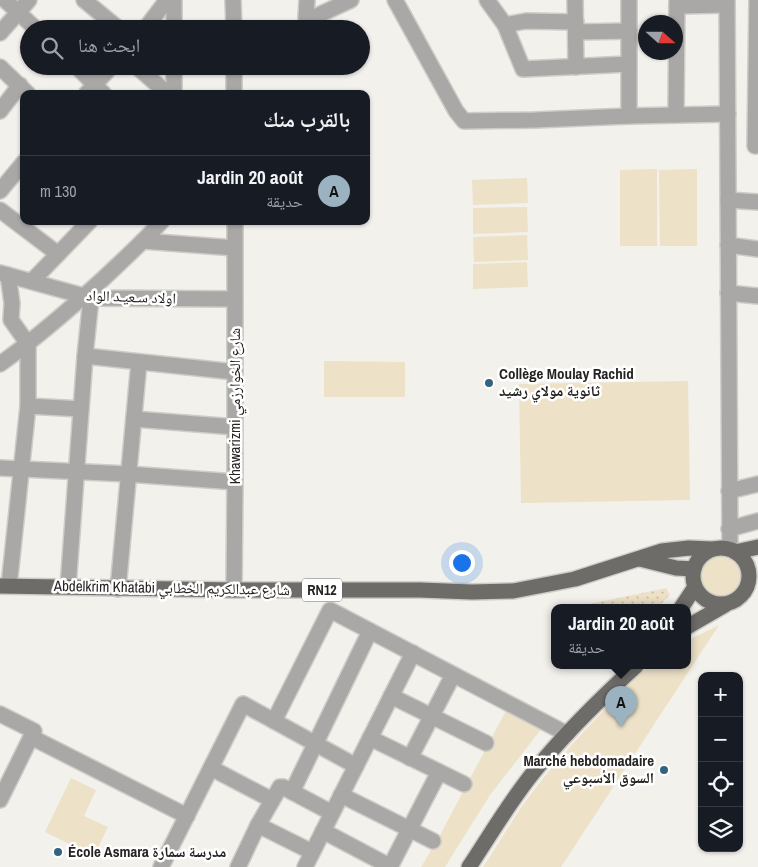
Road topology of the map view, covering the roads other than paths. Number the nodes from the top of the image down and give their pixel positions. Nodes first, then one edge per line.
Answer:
1 (5, 0) edge
2 (29, 0) edge
3 (84, 0) edge
4 (167, 0) edge
5 (174, 0) edge
6 (234, 0) edge
7 (307, 0) edge
8 (351, 0) edge
9 (396, 0) edge
10 (487, 0) edge
11 (575, 0) edge
12 (629, 0) edge
13 (757, 0) edge
14 (727, 2) edge
15 (677, 3) edge
16 (18, 12) junction
17 (26, 20) edge
18 (108, 20) edge
19 (151, 20) edge
20 (174, 20) edge
21 (234, 20) edge
22 (505, 25) junction
23 (576, 27) junction
24 (629, 31) junction
25 (0, 33) edge
26 (629, 64) junction
27 (0, 67) edge
28 (576, 67) junction
29 (83, 75) edge
30 (106, 75) edge
31 (146, 75) edge
32 (174, 75) edge
33 (234, 75) edge
34 (24, 90) edge
35 (94, 90) edge
36 (96, 90) edge
37 (163, 90) edge
38 (174, 90) edge
39 (234, 90) edge
40 (20, 94) edge
41 (0, 111) edge
42 (728, 114) junction
43 (676, 115) junction
44 (629, 116) junction
45 (728, 144) junction
46 (756, 147) edge
47 (20, 167) edge
48 (0, 191) edge
49 (728, 200) junction
50 (758, 202) edge
51 (0, 210) edge
52 (86, 225) edge
53 (155, 225) edge
54 (235, 225) edge
55 (143, 241) junction
56 (728, 246) junction
57 (235, 248) junction
58 (758, 249) edge
59 (58, 254) junction
60 (4, 274) edge
61 (32, 281) junction
62 (728, 293) junction
63 (758, 296) edge
64 (87, 297) junction
65 (235, 299) junction
66 (28, 344) junction
67 (85, 356) junction
68 (139, 362) junction
69 (0, 364) edge
70 (235, 372) junction
71 (28, 406) junction
72 (81, 409) junction
73 (134, 419) junction
74 (234, 427) junction
75 (0, 468) edge
76 (21, 468) junction
77 (76, 472) junction
78 (128, 474) junction
79 (235, 482) junction
80 (758, 484) edge
81 (729, 490) junction
82 (758, 522) edge
83 (729, 529) junction
84 (758, 547) edge
85 (712, 549) junction
86 (732, 550) junction
87 (640, 559) junction
88 (694, 569) junction
89 (754, 576) edge
90 (4, 586) edge
91 (68, 587) junction
92 (694, 587) junction
93 (118, 588) junction
94 (234, 590) junction
95 (683, 604) edge
96 (725, 605) junction
97 (691, 625) edge
98 (370, 631) junction
99 (413, 653) junction
100 (633, 669) edge
101 (453, 674) junction
102 (391, 696) junction
103 (0, 714) edge
104 (432, 716) junction
105 (274, 721) junction
106 (566, 734) junction
107 (31, 737) junction
108 (370, 738) junction
109 (486, 743) dead end
110 (315, 744) junction
111 (410, 758) junction
112 (356, 766) junction
113 (211, 768) junction
114 (439, 772) junction
115 (464, 784) dead end
116 (292, 792) junction
117 (1, 794) edge
118 (341, 794) junction
119 (272, 800) junction
120 (332, 813) junction
121 (187, 816) junction
122 (258, 825) junction
123 (410, 829) junction
124 (323, 831) junction
125 (433, 841) dead end
126 (312, 852) junction
127 (161, 867) edge
128 (238, 867) edge
129 (305, 867) edge
130 (391, 867) edge
131 (469, 867) edge

1 - 16 street
2 - 16 street
3 - 18 street
4 - 19 street
5 - 20 street
6 - 21 street
7 - 8 street
9 - 44 street
10 - 22 street
11 - 23 street
12 - 24 street
13 - 46 street
14 - 15 street
14 - 42 street
15 - 43 street
16 - 17 street
16 - 25 street
22 - 23 street
22 - 28 street
23 - 24 street
23 - 28 street
24 - 26 street
26 - 28 street
26 - 44 street
27 - 34 street
29 - 35 street
30 - 36 street
31 - 37 street
32 - 38 street
33 - 39 street
40 - 41 street
42 - 43 street
42 - 45 street
43 - 44 street
45 - 46 street
45 - 49 street
47 - 48 street
49 - 50 street
49 - 56 street
51 - 59 street
52 - 59 street
53 - 55 street
54 - 57 street, Khawarizmi شارع الخوارزمي
55 - 57 street
55 - 64 street
56 - 58 street
56 - 62 street
57 - 65 street, Khawarizmi شارع الخوارزمي
59 - 61 street
60 - 61 street, اولاد سـعيـد الواد
60 - 66 street
61 - 64 street, اولاد سـعيـد الواد
62 - 63 street
62 - 81 street
64 - 65 street, اولاد سـعيـد الواد
64 - 66 street
64 - 67 street
65 - 70 street, Khawarizmi شارع الخوارزمي
66 - 69 street
66 - 71 street
67 - 68 street
67 - 72 street
68 - 70 street
68 - 73 street
70 - 74 street, Khawarizmi شارع الخوارزمي
71 - 72 street
71 - 76 street
72 - 77 street
73 - 74 street
73 - 78 street
74 - 79 street, Khawarizmi شارع الخوارزمي
75 - 76 street
76 - 77 street
76 - 90 street
77 - 78 street
77 - 91 street
78 - 79 street
78 - 93 street
79 - 94 street, Khawarizmi شارع الخوارزمي
80 - 81 street
81 - 83 street
82 - 83 street
83 - 86 street
84 - 86 main road, RN12
85 - 86 main road, RN12
85 - 87 main road, RN12
85 - 88 main road
86 - 89 main road
87 - 88 main road
87 - 94 main road, Abdelkrim Khatabi شارع عبدالكريم الخطابي / RN12
88 - 92 main road
89 - 96 main road
90 - 91 main road, Abdelkrim Khatabi شارع عبدالكريم الخطابي / RN12
91 - 93 main road, Abdelkrim Khatabi شارع عبدالكريم الخطابي / RN12
92 - 95 main road
92 - 96 main road
93 - 94 main road, Abdelkrim Khatabi شارع عبدالكريم الخطابي / RN12
96 - 97 main road
98 - 99 street
98 - 105 street
98 - 110 street
99 - 101 street
99 - 102 street
100 - 106 main road
101 - 104 street
101 - 106 street
102 - 104 street
102 - 108 street
103 - 107 street
104 - 109 street
104 - 111 street
105 - 110 street
105 - 113 street
106 - 131 main road
107 - 117 street
107 - 121 street
108 - 111 street
108 - 112 street
110 - 112 street
110 - 116 street
111 - 114 street
112 - 118 street
113 - 119 street
113 - 121 street
114 - 115 street
114 - 123 street
116 - 119 street
116 - 120 street
118 - 120 street
118 - 123 street
119 - 122 street
120 - 124 street
121 - 127 street
122 - 126 street
122 - 128 street
123 - 125 street
123 - 130 street
124 - 126 street
124 - 130 street
126 - 129 street

